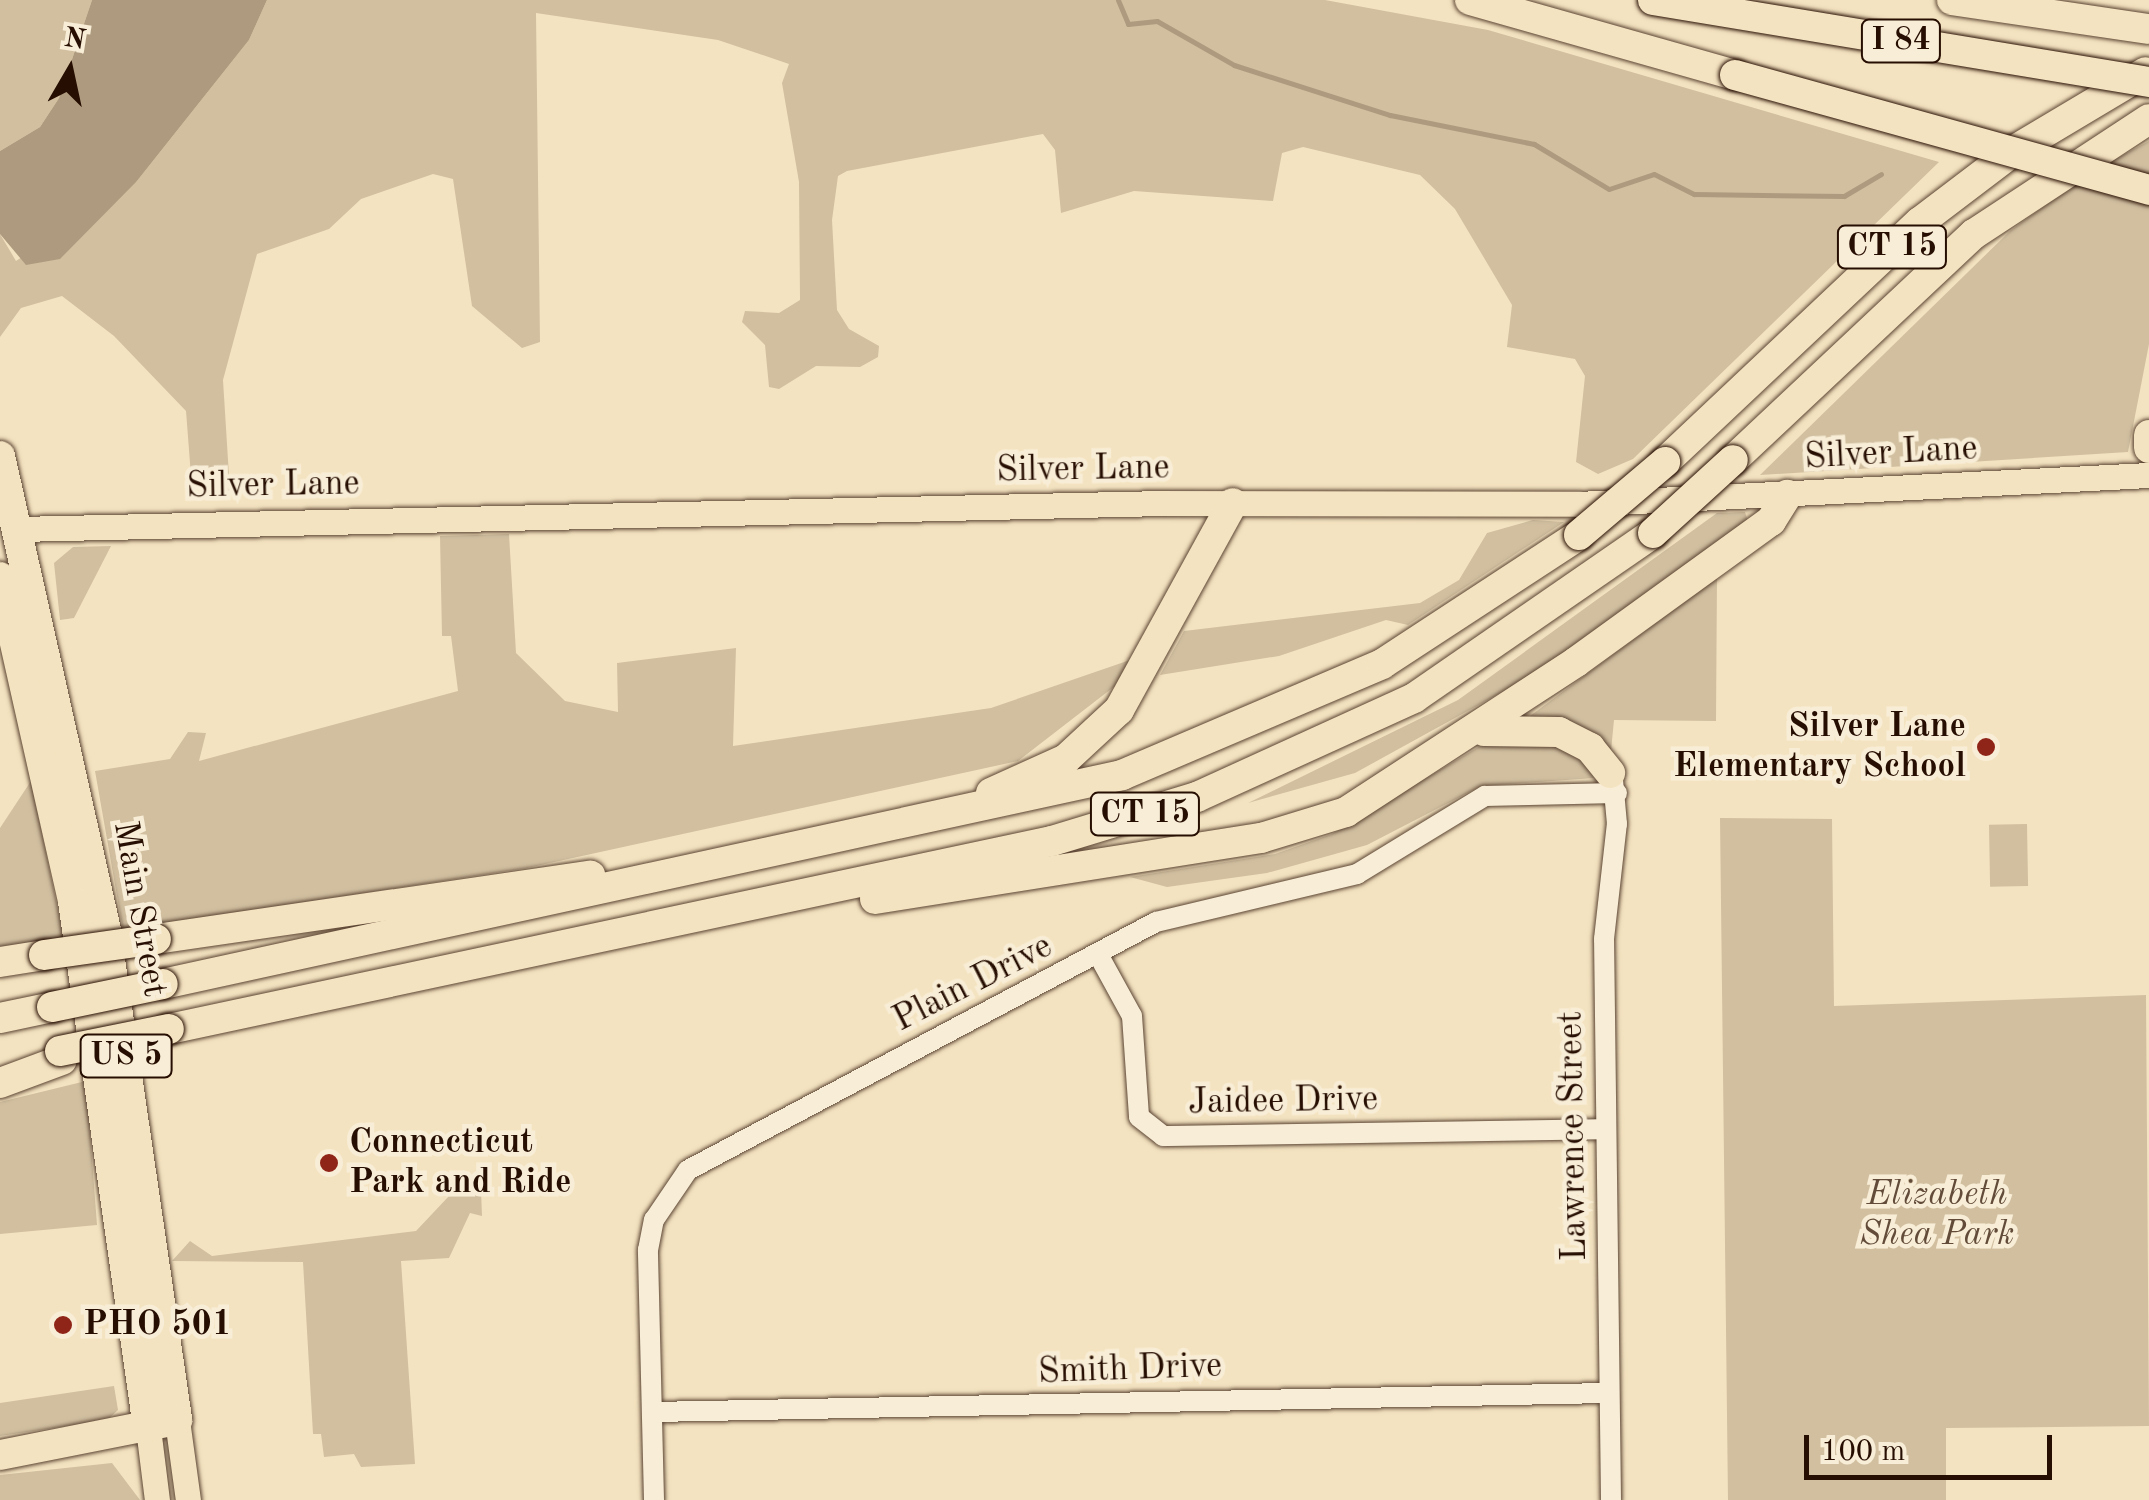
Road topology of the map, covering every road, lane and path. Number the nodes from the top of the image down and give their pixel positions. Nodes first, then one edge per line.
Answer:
1 (1470, 0) edge
2 (1653, 0) edge
3 (1952, 0) edge
4 (2149, 29) edge
5 (2149, 70) edge
6 (2149, 82) edge
7 (2149, 119) edge
8 (2149, 190) edge
9 (2149, 435) edge
10 (2149, 448) edge
11 (0, 456) edge
12 (2149, 475) edge
13 (1786, 495) junction
14 (1233, 503) junction
15 (9, 530) edge
16 (0, 577) edge
17 (1476, 732) junction
18 (1613, 783) junction
19 (821, 845) junction
20 (737, 862) junction
21 (576, 943) junction
22 (1099, 956) junction
23 (0, 962) edge
24 (0, 1018) edge
25 (61, 1056) junction
26 (0, 1064) edge
27 (0, 1082) edge
28 (1606, 1129) junction
29 (137, 1233) junction
30 (1609, 1393) junction
31 (653, 1412) junction
32 (162, 1424) junction
33 (0, 1456) edge
34 (157, 1500) edge
35 (188, 1500) edge
36 (654, 1500) edge
37 (1612, 1500) edge

1 - 8 highway, bridge
2 - 6 highway, I 84, bridge
3 - 4 highway
5 - 19 highway, CT 15, bridge
7 - 21 highway, CT 15, bridge
9 - 10 highway
11 - 15 highway, Main Street / US 5
12 - 13 main road, Silver Lane
13 - 14 main road, Silver Lane
13 - 17 highway
14 - 15 main road, Silver Lane
14 - 19 highway
15 - 29 highway, Main Street / US 5
16 - 29 highway, Main Street
17 - 18 highway
17 - 21 highway
18 - 22 street, Plain Drive
18 - 28 street, Lawrence Street
19 - 20 highway, CT 15
20 - 23 highway, bridge
20 - 24 highway, CT 15, bridge
21 - 25 highway, CT 15, bridge
22 - 28 street, Jaidee Drive
22 - 31 street, Plain Drive
25 - 26 highway, CT 15
25 - 27 highway
28 - 30 street, Lawrence Street
29 - 32 highway, Main Street / US 5
30 - 31 street, Smith Drive
30 - 37 street, Lawrence Street
31 - 36 street, Plain Drive
32 - 33 highway
32 - 34 main road, Main Street
32 - 35 main road, Main Street

